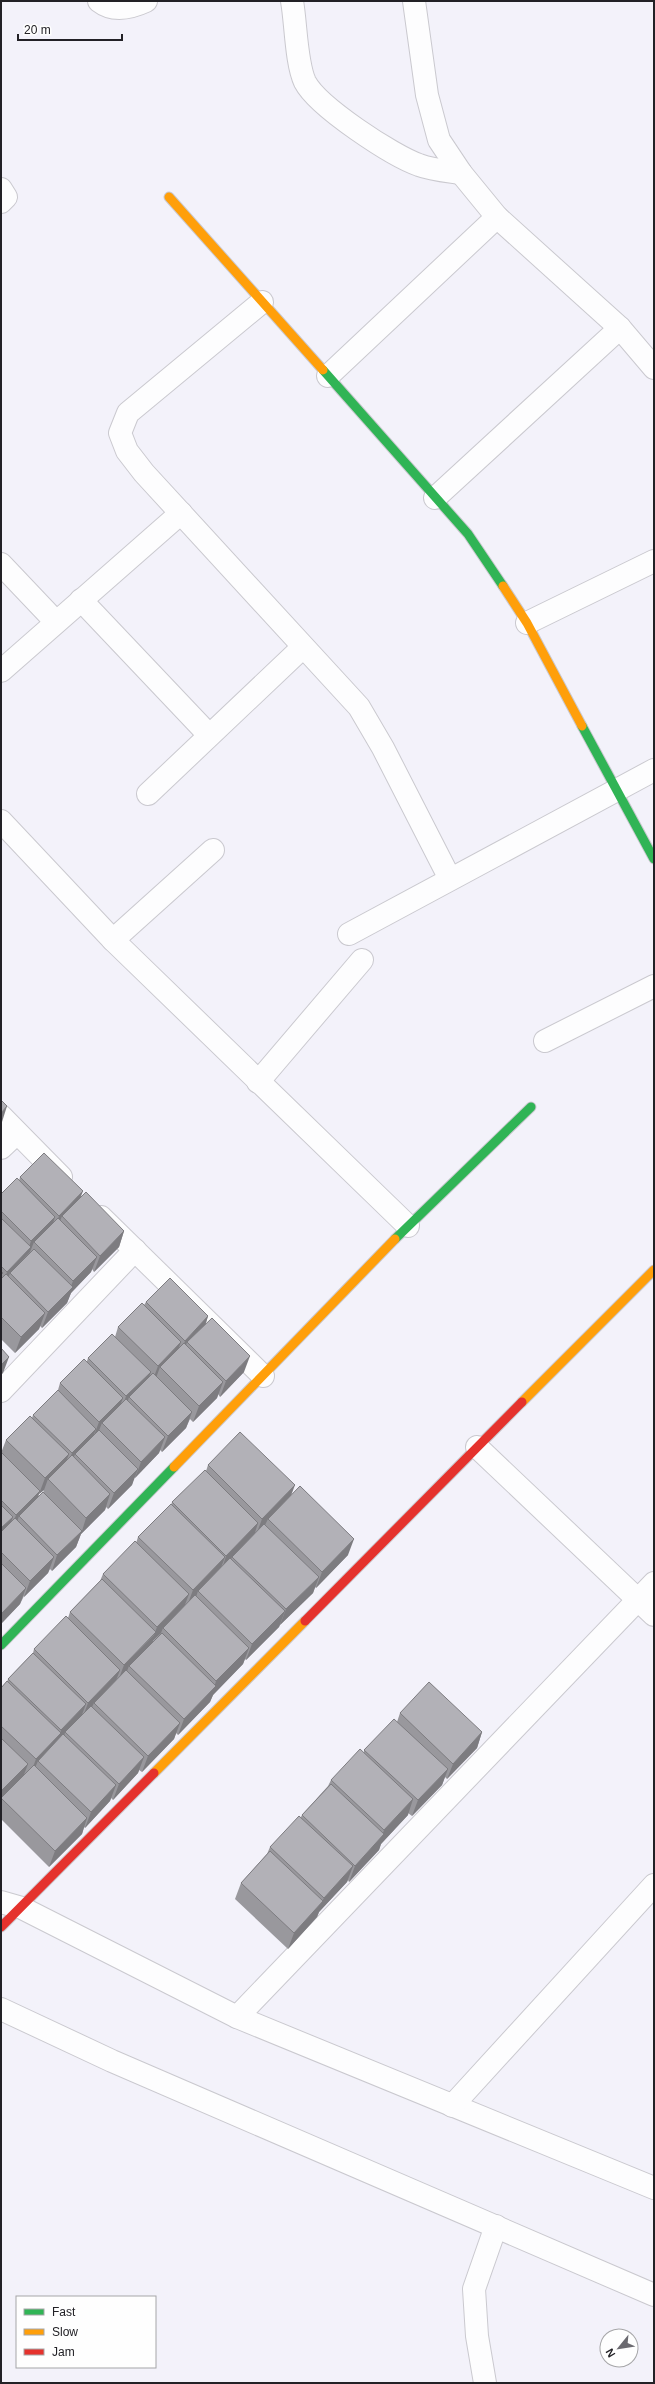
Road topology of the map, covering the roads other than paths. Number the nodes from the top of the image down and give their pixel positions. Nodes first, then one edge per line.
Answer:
1 (99, 1) edge
2 (146, 1) edge
3 (292, 1) edge
4 (414, 1) edge
5 (461, 173) junction
6 (1, 189) edge
7 (169, 197) dead end
8 (1, 202) edge
9 (497, 217) junction
10 (262, 302) junction
11 (620, 328) junction
12 (654, 368) edge
13 (328, 376) junction
14 (435, 498) junction
15 (181, 513) junction
16 (654, 561) edge
17 (1, 564) edge
18 (81, 600) junction
19 (56, 622) junction
20 (527, 623) junction
21 (303, 646) junction
22 (1, 671) edge
23 (209, 736) junction
24 (654, 770) edge
25 (617, 789) junction
26 (148, 794) dead end
27 (1, 821) edge
28 (213, 850) dead end
29 (654, 859) edge
30 (450, 879) junction
31 (350, 934) dead end
32 (113, 940) junction
33 (362, 960) dead end
34 (654, 986) edge
35 (544, 1041) dead end
36 (258, 1082) junction
37 (530, 1107) dead end
38 (1, 1116) edge
39 (17, 1133) junction
40 (1, 1148) edge
41 (408, 1226) junction
42 (135, 1250) junction
43 (654, 1270) edge
44 (262, 1376) junction
45 (1, 1391) edge
46 (477, 1447) junction
47 (654, 1583) edge
48 (646, 1608) edge
49 (1, 1645) edge
50 (654, 1885) edge
51 (1, 1902) edge
52 (22, 1908) junction
53 (1, 1927) edge
54 (1, 2009) edge
55 (238, 2017) junction
56 (452, 2106) junction
57 (650, 2180) edge
58 (496, 2226) junction
59 (654, 2295) edge
60 (485, 2383) edge

1 - 2 street
3 - 5 street
4 - 5 street
5 - 9 street
6 - 8 street
7 - 10 street
9 - 11 street
9 - 13 street
10 - 13 street
10 - 15 street
11 - 12 street
11 - 14 street
13 - 14 street
14 - 20 street
15 - 18 street
15 - 21 street
16 - 20 street
17 - 19 street
18 - 19 street
18 - 23 street
19 - 22 street
20 - 25 street
21 - 23 street
21 - 30 street
23 - 26 street
24 - 25 street
25 - 29 street
25 - 30 street
27 - 32 street
28 - 32 street
30 - 31 street
32 - 36 street
33 - 36 street
34 - 35 street
36 - 41 street
37 - 41 street
38 - 39 street
39 - 40 street
39 - 42 street
41 - 44 street
42 - 44 street
42 - 45 street
43 - 46 street
44 - 49 street
46 - 48 street
46 - 52 street
47 - 48 street
48 - 55 street
50 - 56 street
51 - 52 street
52 - 53 street
52 - 55 street
54 - 58 street
55 - 56 street
56 - 57 street
58 - 59 street
58 - 60 street

